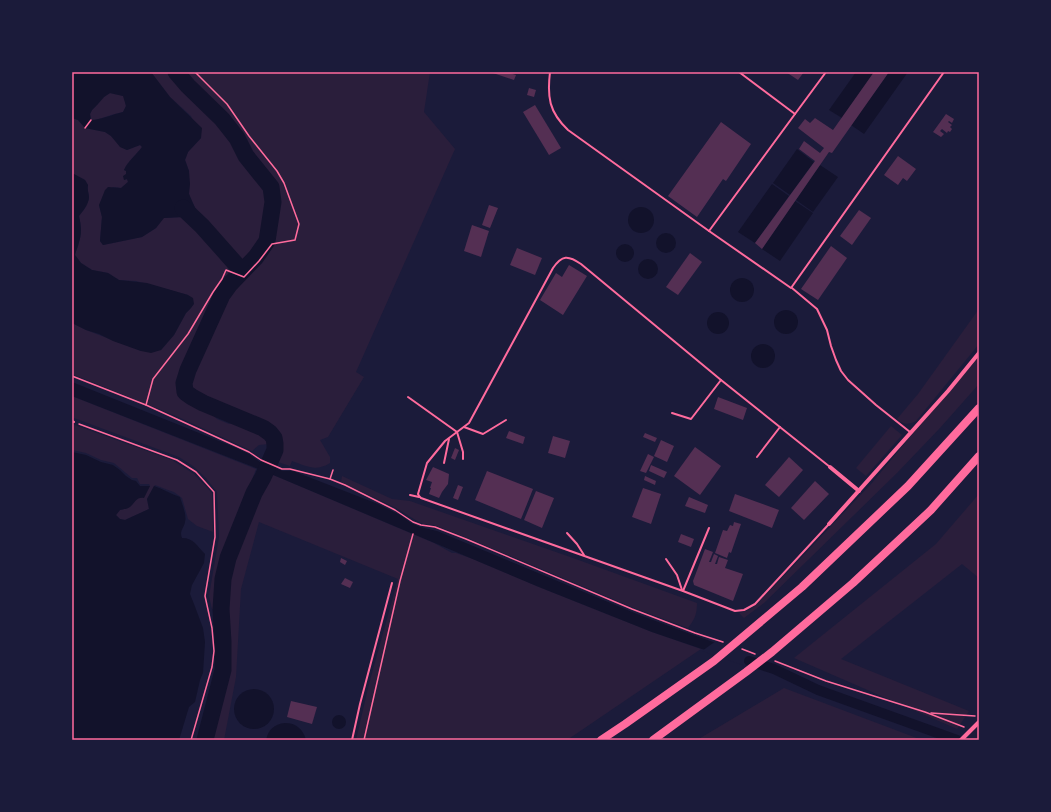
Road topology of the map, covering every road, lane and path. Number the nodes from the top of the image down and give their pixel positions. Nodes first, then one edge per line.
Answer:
1 (195, 72) edge
2 (550, 72) edge
3 (739, 72) edge
4 (826, 72) edge
5 (944, 72) edge
6 (795, 114) junction
7 (91, 120) dead end
8 (85, 128) dead end
9 (709, 232) junction
10 (792, 288) junction
11 (979, 353) edge
12 (72, 376) edge
13 (721, 380) junction
14 (408, 397) dead end
15 (146, 405) junction
16 (979, 408) edge
17 (672, 413) dead end
18 (506, 420) dead end
19 (73, 421) edge
20 (464, 427) junction
21 (780, 427) junction
22 (458, 432) junction
23 (911, 433) junction
24 (449, 439) junction
25 (979, 456) edge
26 (757, 457) dead end
27 (463, 459) dead end
28 (444, 463) dead end
29 (830, 467) joint
30 (333, 470) dead end
31 (330, 479) junction
32 (859, 491) junction
33 (410, 495) dead end
34 (420, 498) junction
35 (828, 524) joint
36 (709, 528) dead end
37 (567, 533) dead end
38 (414, 534) dead end
39 (585, 556) junction
40 (666, 559) dead end
41 (392, 583) dead end
42 (683, 591) junction
43 (725, 643) dead end
44 (739, 648) dead end
45 (761, 656) dead end
46 (775, 661) dead end
47 (928, 713) junction
48 (979, 716) edge
49 (977, 723) edge
50 (964, 728) dead end
51 (191, 740) edge
52 (352, 740) edge
53 (364, 740) edge
54 (601, 740) edge
55 (654, 740) edge
56 (961, 740) edge

1 - 15 path
2 - 9 lane
3 - 6 lane
4 - 6 lane
5 - 10 lane
6 - 9 lane
7 - 8 path
9 - 10 lane
10 - 23 lane
11 - 23 street
12 - 15 path
13 - 17 lane
13 - 20 lane
13 - 21 lane
14 - 22 lane
15 - 31 path
16 - 54 highway
18 - 20 lane
19 - 51 path
20 - 22 lane
21 - 26 lane
21 - 29 lane
22 - 24 lane
22 - 27 lane
23 - 32 street
24 - 28 lane
24 - 34 lane
25 - 55 highway
29 - 32 street
30 - 31 path
31 - 43 path
32 - 35 street
33 - 34 lane
34 - 39 lane
35 - 42 lane
36 - 42 lane
37 - 39 lane
38 - 53 path
39 - 42 lane
40 - 42 lane
41 - 52 lane
44 - 45 path
46 - 47 path
47 - 48 path
47 - 50 path
49 - 56 street

